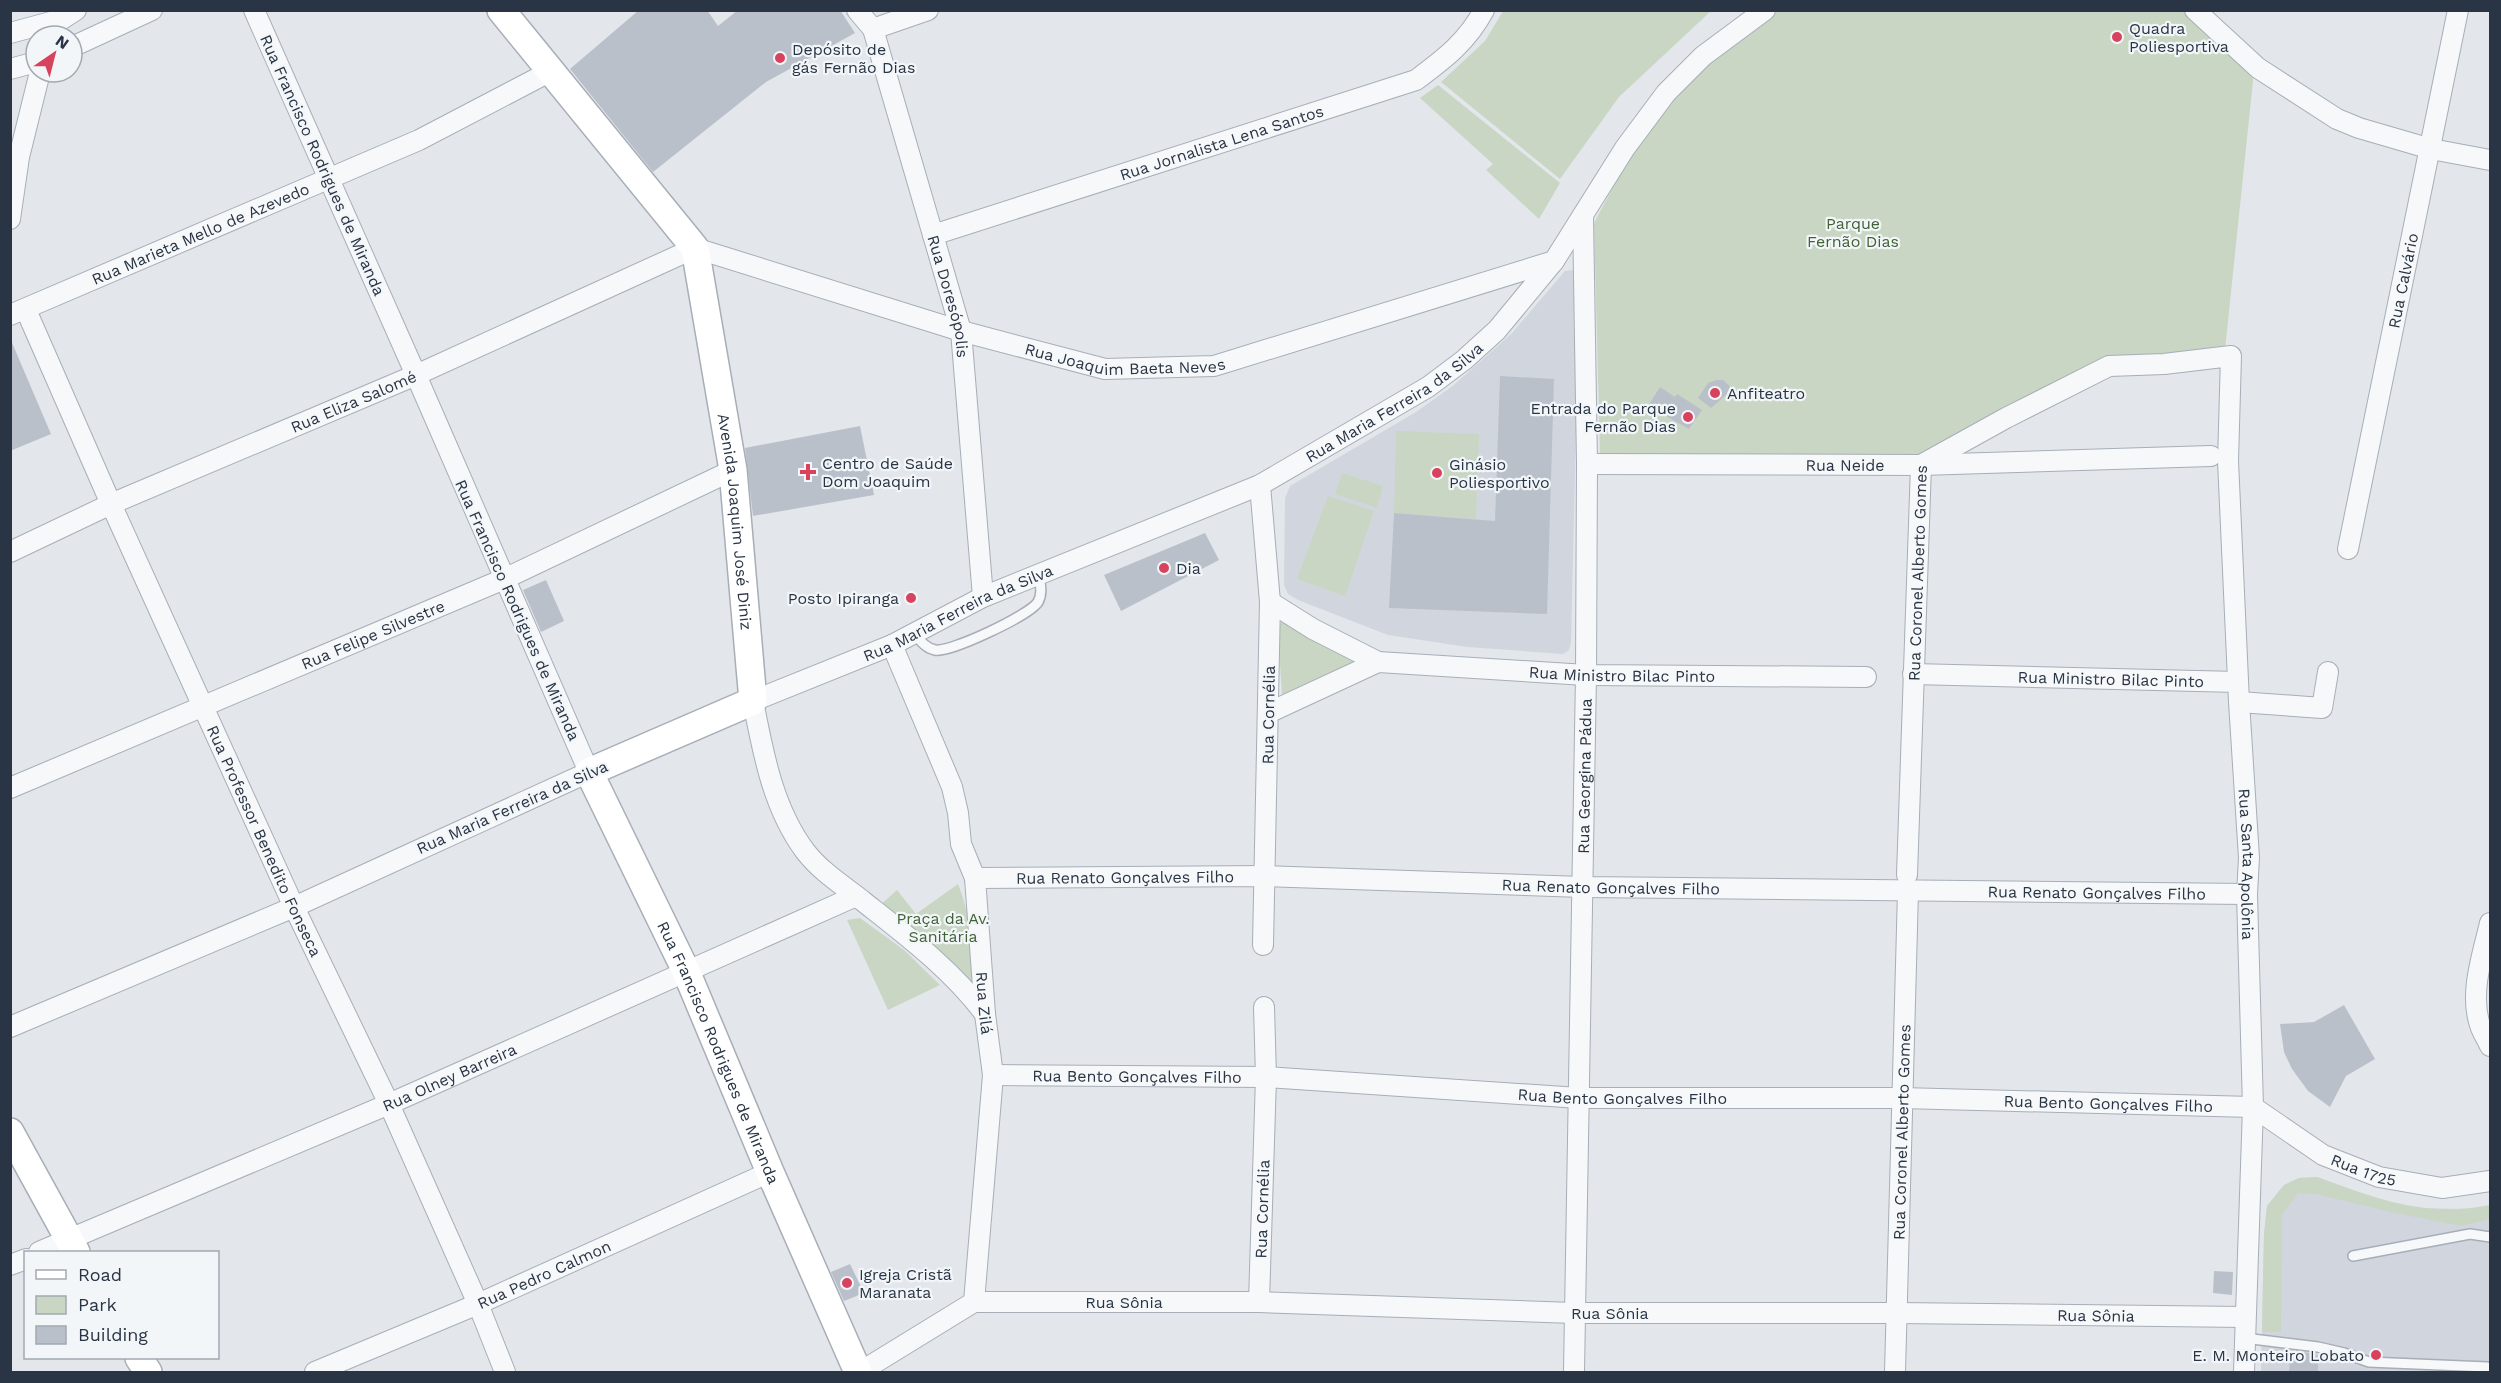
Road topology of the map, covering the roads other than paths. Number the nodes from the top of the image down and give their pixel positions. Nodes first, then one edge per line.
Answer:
1 (76, 10) edge
2 (152, 10) edge
3 (254, 10) edge
4 (501, 10) edge
5 (857, 10) edge
6 (928, 10) edge
7 (1484, 10) edge
8 (1765, 10) edge
9 (2195, 10) edge
10 (2458, 10) edge
11 (873, 28) junction
12 (10, 33) edge
13 (84, 41) edge
14 (551, 71) junction
15 (37, 84) edge
16 (2431, 149) junction
17 (2490, 160) edge
18 (328, 177) junction
19 (1583, 216) junction
20 (10, 219) edge
21 (933, 235) junction
22 (695, 248) junction
23 (1554, 261) junction
24 (18, 312) edge
25 (961, 331) junction
26 (2231, 356) joint
27 (416, 375) junction
28 (2211, 456) dead end
29 (1587, 465) junction
30 (1921, 465) junction
31 (733, 470) junction
32 (1260, 485) junction
33 (111, 504) junction
34 (2348, 549) dead end
35 (10, 552) edge
36 (1039, 574) junction
37 (504, 579) junction
38 (983, 597) junction
39 (1270, 602) junction
40 (914, 633) junction
41 (892, 645) junction
42 (1378, 662) junction
43 (2328, 672) dead end
44 (1913, 674) junction
45 (1586, 675) junction
46 (1866, 677) dead end
47 (2238, 682) junction
48 (753, 701) junction
49 (2239, 702) junction
50 (204, 705) junction
51 (1268, 713) junction
52 (589, 772) junction
53 (10, 788) edge
54 (1265, 876) junction
55 (975, 878) junction
56 (1907, 883) junction
57 (1583, 887) junction
58 (2247, 894) junction
59 (856, 896) junction
60 (294, 907) junction
61 (2490, 923) edge
62 (1263, 945) dead end
63 (686, 971) junction
64 (1264, 1007) dead end
65 (985, 1014) junction
66 (10, 1027) edge
67 (2490, 1046) edge
68 (993, 1075) junction
69 (1266, 1077) junction
70 (1579, 1098) junction
71 (1902, 1098) junction
72 (389, 1104) junction
73 (2253, 1107) junction
74 (10, 1131) edge
75 (770, 1172) junction
76 (2490, 1181) edge
77 (2490, 1237) edge
78 (72, 1246) edge
79 (44, 1251) edge
80 (2353, 1256) dead end
81 (24, 1259) edge
82 (10, 1265) edge
83 (974, 1302) junction
84 (1259, 1302) junction
85 (478, 1304) junction
86 (1574, 1313) junction
87 (1896, 1313) junction
88 (2245, 1317) junction
89 (2244, 1338) junction
90 (140, 1359) edge
91 (2487, 1367) dead end
92 (148, 1372) edge
93 (315, 1372) edge
94 (505, 1372) edge
95 (859, 1372) edge
96 (1574, 1372) edge
97 (1895, 1372) edge
98 (2244, 1372) edge

1 - 12 street
2 - 13 street
3 - 18 street, Rua Francisco Rodrigues de Miranda
4 - 14 street, Avenida Joaquim José Diniz
5 - 11 street, Rua Doresópolis
6 - 11 street
7 - 21 street, Rua Jornalista Lena Santos
8 - 19 street, Rua Maria Ferreira da Silva
9 - 16 street
10 - 16 street, Rua Calvário
11 - 21 street, Rua Doresópolis
14 - 18 street, Rua Marieta Mello de Azevedo
14 - 22 street, Avenida Joaquim José Diniz
15 - 20 street
16 - 17 street
16 - 34 street, Rua Calvário
18 - 24 street, Rua Marieta Mello de Azevedo
18 - 27 street, Rua Francisco Rodrigues de Miranda
19 - 23 street, Rua Maria Ferreira da Silva
19 - 29 street, Rua Georgina Pádua
21 - 25 street, Rua Doresópolis
22 - 25 street, Rua Joaquim Baeta Neves
22 - 27 street, Rua Eliza Salomé
22 - 31 street, Avenida Joaquim José Diniz
23 - 25 street, Rua Joaquim Baeta Neves
23 - 32 street, Rua Maria Ferreira da Silva
24 - 33 street, Rua Professor Benedito Fonseca
25 - 38 street, Rua Doresópolis
26 - 30 street, Rua Coronel Alberto Gomes
26 - 47 street, Rua Santa Apolônia
27 - 33 street, Rua Eliza Salomé
27 - 37 street, Rua Francisco Rodrigues de Miranda
28 - 30 street, Rua Neide
29 - 30 street, Rua Neide
29 - 45 street, Rua Georgina Pádua
30 - 44 street, Rua Coronel Alberto Gomes
31 - 37 street, Rua Felipe Silvestre
31 - 48 street, Avenida Joaquim José Diniz
32 - 36 street, Rua Maria Ferreira da Silva
32 - 39 street, Rua Cornélia
33 - 35 street, Rua Eliza Salomé
33 - 50 street, Rua Professor Benedito Fonseca
36 - 38 street, Rua Maria Ferreira da Silva
36 - 40 lane
37 - 50 street, Rua Felipe Silvestre
37 - 52 street, Rua Francisco Rodrigues de Miranda
38 - 40 street, Rua Maria Ferreira da Silva
39 - 42 street, Rua Ministro Bilac Pinto
39 - 51 street, Rua Cornélia
40 - 41 street, Rua Maria Ferreira da Silva
41 - 48 street, Rua Maria Ferreira da Silva
41 - 55 street, Rua Zilá
42 - 45 street, Rua Ministro Bilac Pinto
42 - 51 street, Rua Ministro Bilac Pinto
43 - 49 street
44 - 47 street, Rua Ministro Bilac Pinto
44 - 56 street, Rua Coronel Alberto Gomes
45 - 46 street, Rua Ministro Bilac Pinto
45 - 57 street, Rua Georgina Pádua
47 - 49 street, Rua Santa Apolônia
48 - 52 street, Rua Maria Ferreira da Silva
48 - 59 street, Avenida Joaquim José Diniz
49 - 58 street, Rua Santa Apolônia
50 - 53 street, Rua Felipe Silvestre
50 - 60 street, Rua Professor Benedito Fonseca
51 - 54 street, Rua Cornélia
52 - 60 street, Rua Maria Ferreira da Silva
52 - 63 street, Rua Francisco Rodrigues de Miranda
54 - 55 street, Rua Renato Gonçalves Filho
54 - 57 street, Rua Renato Gonçalves Filho
54 - 62 street, Rua Cornélia
55 - 65 street, Rua Zilá
56 - 57 street, Rua Renato Gonçalves Filho
56 - 58 street, Rua Renato Gonçalves Filho
56 - 71 street, Rua Coronel Alberto Gomes
57 - 70 street, Rua Georgina Pádua
58 - 73 street, Rua Santa Apolônia
59 - 63 street, Rua Olney Barreira
59 - 65 street, Avenida Joaquim José Diniz
60 - 66 street, Rua Maria Ferreira da Silva
60 - 72 street, Rua Professor Benedito Fonseca
61 - 67 street
63 - 72 street, Rua Olney Barreira
63 - 75 street, Rua Francisco Rodrigues de Miranda
64 - 69 street, Rua Cornélia
65 - 68 street, Rua Zilá
68 - 69 street, Rua Bento Gonçalves Filho
68 - 83 street, Rua Zilá
69 - 70 street, Rua Bento Gonçalves Filho
69 - 84 street, Rua Cornélia
70 - 71 street, Rua Bento Gonçalves Filho
70 - 86 street, Rua Georgina Pádua
71 - 73 street, Rua Bento Gonçalves Filho
71 - 87 street, Rua Coronel Alberto Gomes
72 - 78 street, Rua Olney Barreira
72 - 85 street, Rua Professor Benedito Fonseca
73 - 76 street, Rua 1725
73 - 88 street, Rua Santa Apolônia
74 - 78 street
75 - 85 street, Rua Pedro Calmon
75 - 95 street, Rua Francisco Rodrigues de Miranda
77 - 80 lane
78 - 79 street, Rua Olney Barreira
81 - 82 street
83 - 84 street, Rua Sônia
83 - 95 street
84 - 86 street, Rua Sônia
85 - 93 street, Rua Pedro Calmon
85 - 94 street, Rua Professor Benedito Fonseca
86 - 87 street, Rua Sônia
86 - 96 street, Rua Georgina Pádua
87 - 88 street, Rua Sônia
87 - 97 street, Rua Coronel Alberto Gomes
88 - 89 street, Rua Santa Apolônia
89 - 91 lane
89 - 98 street, Rua Santa Apolônia
90 - 92 street

